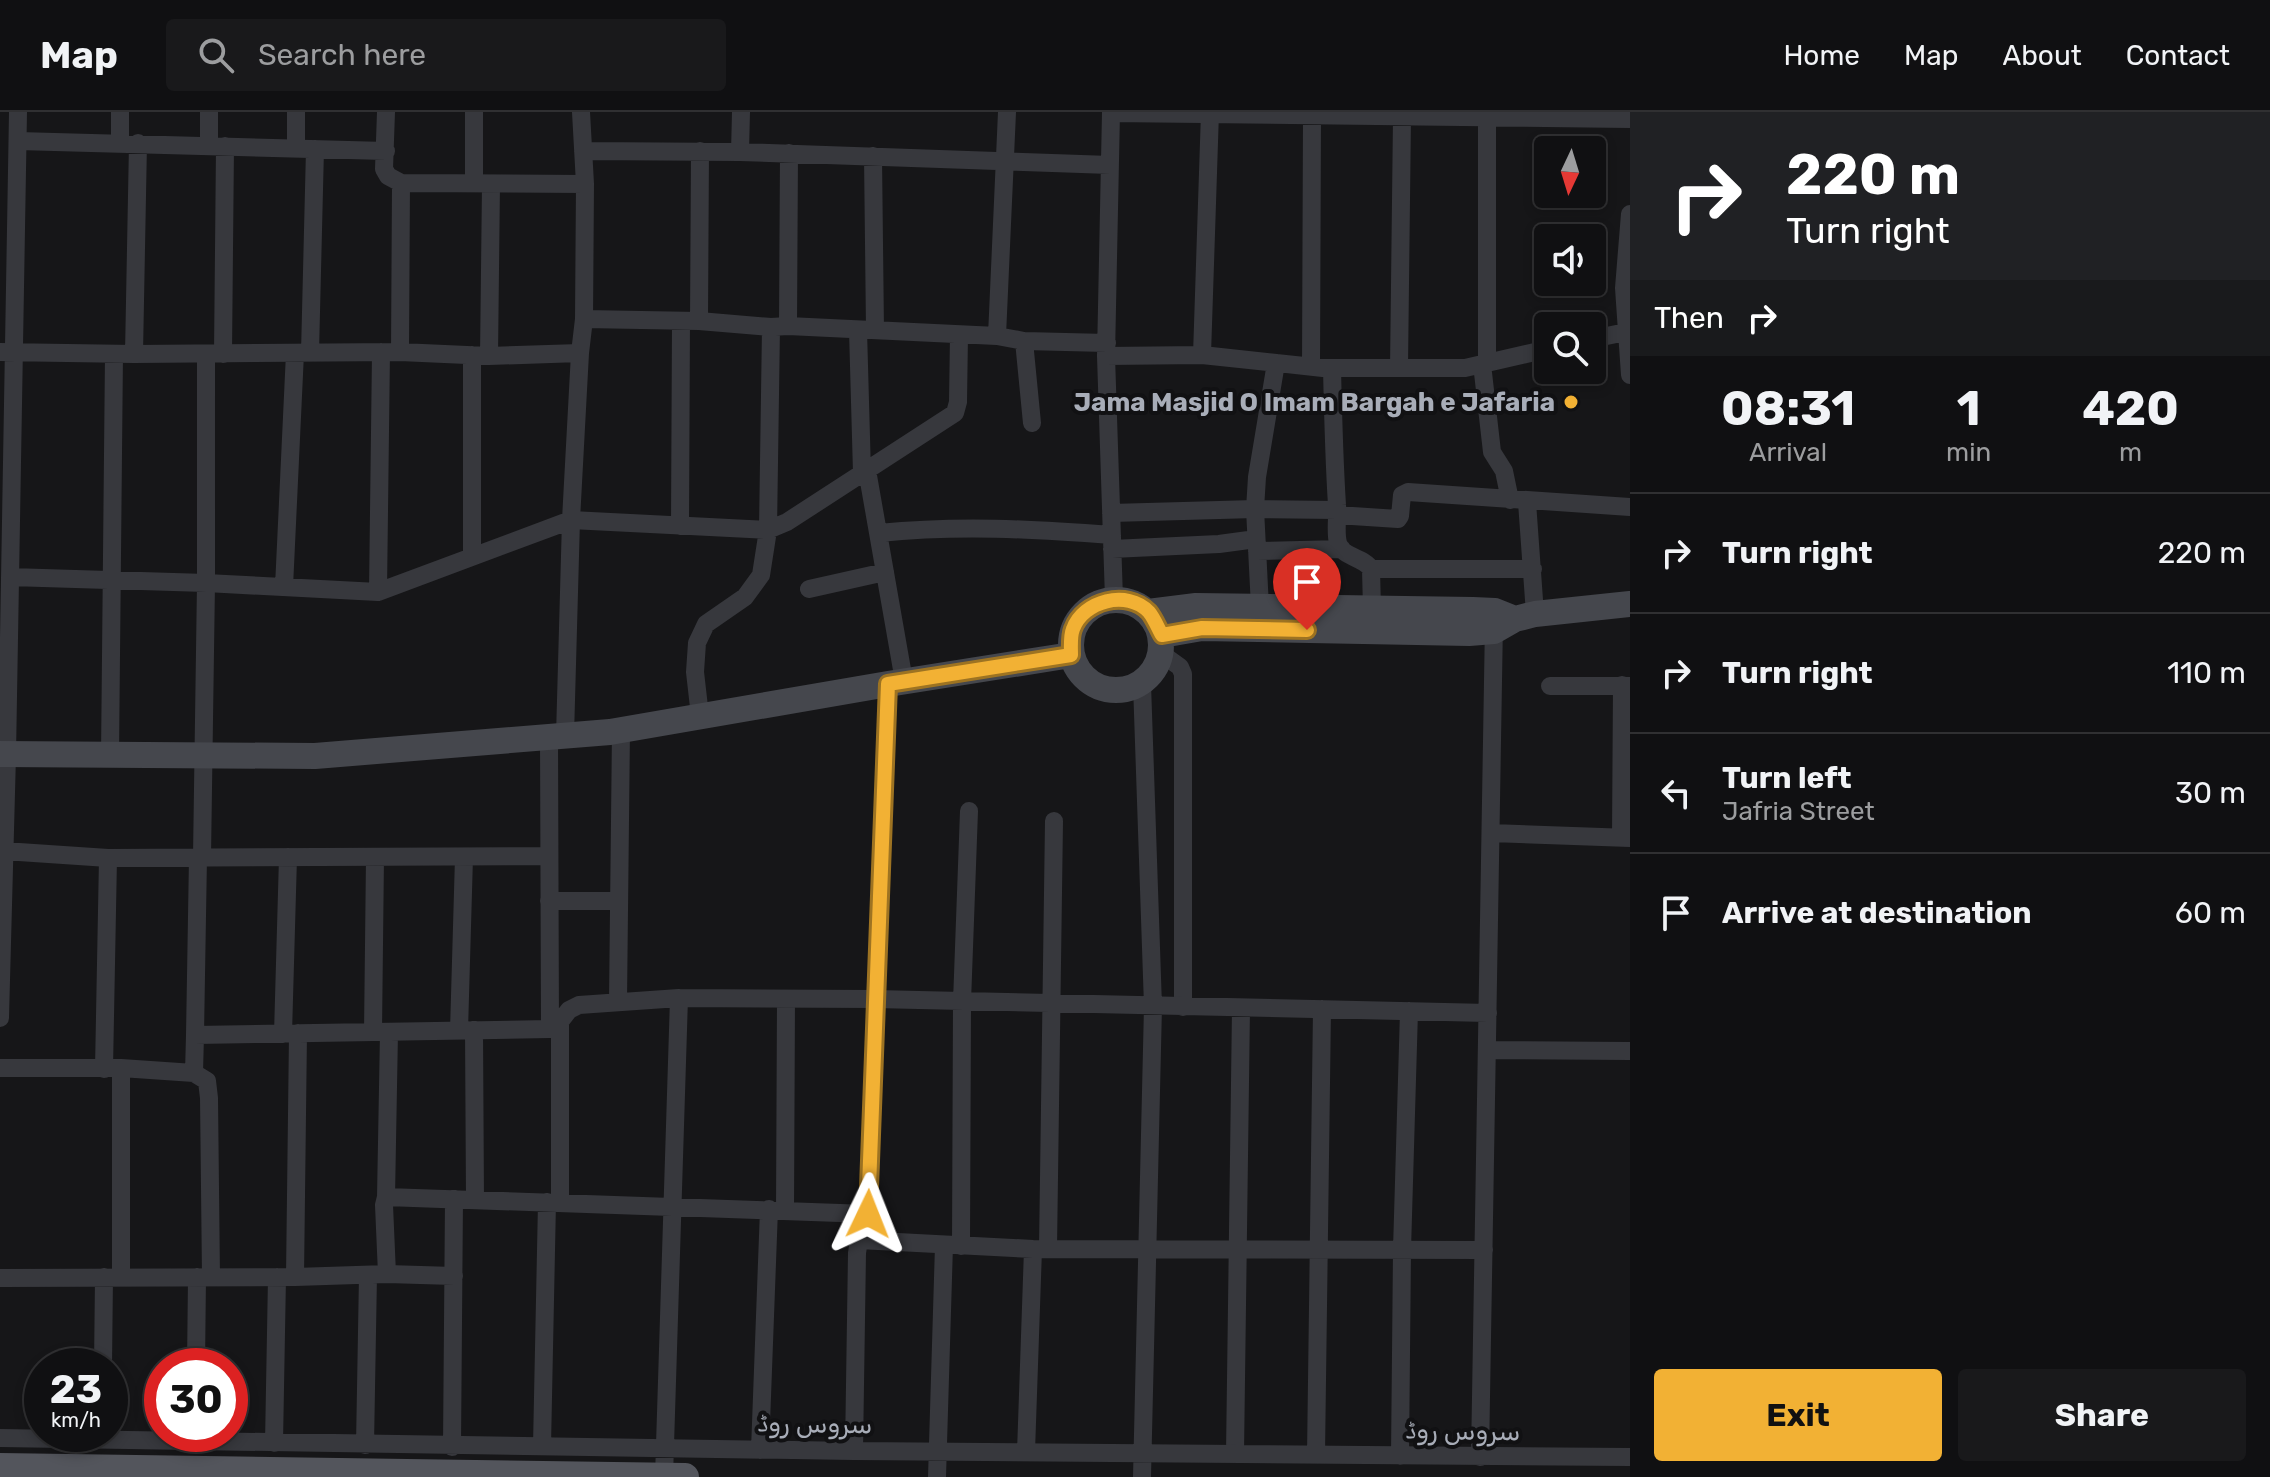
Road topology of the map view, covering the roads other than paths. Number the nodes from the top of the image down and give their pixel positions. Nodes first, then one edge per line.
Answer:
1 (18, 112) edge
2 (120, 112) edge
3 (209, 112) edge
4 (296, 112) edge
5 (386, 112) edge
6 (474, 112) edge
7 (581, 112) edge
8 (741, 112) edge
9 (1007, 112) edge
10 (1111, 112) edge
11 (1210, 113) edge
12 (1324, 115) edge
13 (1433, 115) edge
14 (1402, 117) junction
15 (1487, 118) junction
16 (1630, 119) edge
17 (18, 141) junction
18 (129, 143) junction
19 (217, 146) junction
20 (296, 148) junction
21 (315, 149) junction
22 (386, 151) junction
23 (583, 151) junction
24 (700, 151) junction
25 (740, 152) junction
26 (789, 153) junction
27 (873, 156) junction
28 (1005, 161) junction
29 (1110, 165) junction
30 (401, 183) junction
31 (483, 184) junction
32 (585, 184) junction
33 (1630, 214) edge
34 (1629, 252) edge
35 (584, 319) junction
36 (690, 321) junction
37 (779, 327) junction
38 (867, 330) junction
39 (1626, 332) junction
40 (959, 335) junction
41 (997, 336) junction
42 (1606, 336) edge
43 (1024, 341) junction
44 (1107, 350) junction
45 (7, 352) edge
46 (381, 352) junction
47 (400, 352) junction
48 (1534, 352) edge
49 (303, 353) junction
50 (580, 353) junction
51 (114, 354) junction
52 (134, 354) junction
53 (214, 354) junction
54 (1202, 355) junction
55 (480, 356) junction
56 (1276, 363) junction
57 (1485, 364) junction
58 (1311, 367) junction
59 (1332, 368) junction
60 (1399, 368) junction
61 (1630, 375) edge
62 (1032, 423) dead end
63 (865, 472) junction
64 (1518, 501) junction
65 (1630, 507) edge
66 (1255, 509) junction
67 (1337, 512) junction
68 (1111, 513) junction
69 (571, 520) junction
70 (680, 526) junction
71 (768, 530) junction
72 (879, 533) junction
73 (1112, 542) junction
74 (1257, 545) junction
75 (1342, 549) junction
76 (472, 557) junction
77 (1371, 569) junction
78 (1533, 569) junction
79 (885, 572) junction
80 (10, 577) junction
81 (111, 580) junction
82 (206, 583) junction
83 (284, 587) junction
84 (809, 589) dead end
85 (378, 592) junction
86 (1114, 599) junction
87 (1630, 604) edge
88 (1260, 607) junction
89 (1372, 609) junction
90 (1148, 612) junction
91 (1326, 619) junction
92 (1510, 619) junction
93 (1162, 645) junction
94 (1071, 655) junction
95 (896, 683) junction
96 (1142, 684) junction
97 (1550, 686) dead end
98 (1626, 686) edge
99 (700, 716) junction
100 (621, 730) junction
101 (557, 737) junction
102 (4, 754) edge
103 (110, 756) junction
104 (204, 756) junction
105 (969, 811) dead end
106 (1054, 821) dead end
107 (1491, 833) junction
108 (1626, 838) edge
109 (4, 851) junction
110 (549, 856) junction
111 (200, 857) junction
112 (288, 857) junction
113 (375, 857) junction
114 (464, 857) junction
115 (108, 858) junction
116 (549, 901) junction
117 (619, 901) junction
118 (679, 998) junction
119 (786, 999) junction
120 (875, 999) junction
121 (618, 1002) junction
122 (962, 1002) junction
123 (1052, 1004) junction
124 (1153, 1006) junction
125 (1183, 1007) junction
126 (1241, 1008) junction
127 (1322, 1009) junction
128 (1409, 1011) junction
129 (1488, 1013) junction
130 (0, 1018) edge
131 (555, 1027) junction
132 (467, 1031) junction
133 (381, 1032) junction
134 (290, 1034) junction
135 (195, 1035) junction
136 (1487, 1050) junction
137 (1630, 1051) edge
138 (0, 1068) edge
139 (113, 1068) junction
140 (194, 1073) junction
141 (386, 1197) junction
142 (454, 1199) junction
143 (475, 1200) junction
144 (553, 1202) junction
145 (674, 1206) junction
146 (777, 1210) junction
147 (868, 1214) junction
148 (859, 1240) junction
149 (952, 1246) junction
150 (1040, 1249) junction
151 (1148, 1249) junction
152 (1237, 1249) junction
153 (1320, 1249) junction
154 (1402, 1250) junction
155 (1484, 1250) junction
156 (387, 1274) junction
157 (368, 1275) junction
158 (454, 1276) junction
159 (113, 1277) junction
160 (204, 1277) junction
161 (286, 1277) junction
162 (0, 1278) edge
163 (105, 1348) edge
164 (198, 1348) edge
165 (0, 1438) edge
166 (24, 1438) edge
167 (248, 1441) edge
168 (274, 1443) junction
169 (365, 1445) junction
170 (542, 1446) junction
171 (452, 1447) junction
172 (665, 1447) junction
173 (760, 1450) junction
174 (854, 1451) junction
175 (937, 1452) junction
176 (1026, 1452) junction
177 (1142, 1452) junction
178 (1235, 1454) junction
179 (1316, 1455) junction
180 (1400, 1456) junction
181 (1480, 1457) junction
182 (1630, 1457) edge
183 (0, 1467) edge
184 (200, 1474) edge
185 (664, 1477) edge
186 (685, 1477) edge
187 (937, 1477) edge
188 (1142, 1477) edge

1 - 17 street
2 - 18 street
3 - 19 street
4 - 20 street
5 - 22 street
6 - 31 street
7 - 23 street
8 - 25 street
9 - 28 street
10 - 11 street
10 - 29 street
11 - 12 street
11 - 54 street
12 - 14 street
12 - 58 street
13 - 14 street
13 - 15 street
14 - 60 street
15 - 16 street
15 - 57 street
17 - 18 street
17 - 45 street
18 - 19 street
18 - 52 street
19 - 20 street
19 - 53 street
20 - 21 street
21 - 22 street
21 - 49 street
22 - 30 street
23 - 24 street
23 - 32 street
24 - 25 street
24 - 36 street
25 - 26 street
26 - 27 street
26 - 37 street
27 - 28 street
27 - 38 street
28 - 29 street
28 - 41 street
29 - 44 street
30 - 31 street
30 - 47 street
31 - 32 street
31 - 55 street
32 - 35 street
33 - 34 street
34 - 39 street
35 - 36 street
35 - 50 street
36 - 37 street
36 - 70 street
37 - 38 street
37 - 71 street
38 - 40 street
38 - 63 street
39 - 42 street
39 - 61 street
40 - 41 street
40 - 63 street
41 - 43 street
43 - 44 street
43 - 62 street
44 - 54 street
44 - 68 street
45 - 51 street
45 - 80 street
46 - 47 street
46 - 49 street
46 - 85 street
47 - 55 street
48 - 57 street
49 - 53 street
49 - 83 street
50 - 55 street
50 - 69 street
51 - 52 street
51 - 81 street
52 - 53 street
53 - 82 street
54 - 56 street
55 - 76 street
56 - 58 street
56 - 66 street
57 - 60 street
57 - 64 street
58 - 59 street
59 - 60 street
59 - 67 street
63 - 71 street
63 - 72 street
64 - 65 street
64 - 67 street
64 - 78 street
66 - 67 street
66 - 68 street
66 - 74 street
67 - 75 street
68 - 73 street
69 - 70 street
69 - 76 street
69 - 101 street
70 - 71 street
71 - 99 street
72 - 73 street
72 - 79 street
73 - 74 street
73 - 86 street
74 - 75 street
74 - 88 street
75 - 77 street
76 - 85 street
77 - 78 street
77 - 89 street
78 - 92 street
79 - 84 street
79 - 95 street
80 - 81 street
80 - 102 street
81 - 82 street
81 - 103 street
82 - 83 street
82 - 104 street
83 - 85 street
86 - 90 street
86 - 94 street
87 - 92 street
88 - 90 street
88 - 91 street
89 - 91 street
89 - 92 street
90 - 93 street
91 - 92 street
91 - 93 street
92 - 107 street
93 - 96 street
93 - 125 street
94 - 95 street
94 - 96 street
95 - 99 street
95 - 120 street
96 - 124 street
97 - 98 street
98 - 108 street
99 - 100 street
100 - 101 street
100 - 117 street
101 - 104 street
101 - 110 street
102 - 103 street
102 - 109 street
103 - 104 street
104 - 111 street
105 - 122 street
106 - 123 street
107 - 108 street
107 - 129 street
109 - 115 street
109 - 130 street
110 - 114 street
110 - 116 street
111 - 112 street
111 - 115 street
111 - 135 street
112 - 113 street
112 - 134 street
113 - 114 street
113 - 133 street
114 - 132 street
115 - 139 street
116 - 117 street
116 - 131 street
117 - 121 street
118 - 119 street
118 - 121 street
118 - 145 street
119 - 120 street
119 - 146 street
120 - 122 street
120 - 147 street
121 - 131 street
122 - 123 street
122 - 149 street
123 - 124 street
123 - 150 street
124 - 125 street
124 - 151 street
125 - 126 street
126 - 127 street
126 - 152 street
127 - 128 street
127 - 153 street
128 - 129 street
128 - 154 street
129 - 136 street
131 - 132 street
131 - 144 street
132 - 133 street
132 - 143 street
133 - 134 street
133 - 141 street
134 - 135 street
134 - 161 street
135 - 140 street
136 - 137 street
136 - 155 street
138 - 139 street
139 - 140 street
139 - 159 street
140 - 160 street
141 - 142 street
141 - 156 street
142 - 143 street
142 - 158 street
143 - 144 street
144 - 145 street
144 - 170 street
145 - 146 street
145 - 172 street
146 - 147 street
146 - 173 street
147 - 148 street
148 - 149 street
148 - 174 street
149 - 150 street
149 - 175 street
150 - 151 street
150 - 176 street
151 - 152 street
151 - 177 street
152 - 153 street
152 - 178 street
153 - 154 street
153 - 179 street
154 - 155 street
154 - 180 street
155 - 181 street
156 - 157 street
156 - 158 street
157 - 161 street
157 - 169 street
158 - 171 street
159 - 160 street
159 - 162 street
159 - 163 street
160 - 161 street
160 - 164 street
161 - 168 street
165 - 166 street, سروس روڈ
167 - 168 street, سروس روڈ
168 - 169 street, سروس روڈ
169 - 171 street, سروس روڈ
170 - 171 street, سروس روڈ
170 - 172 street, سروس روڈ
172 - 173 street, سروس روڈ
172 - 185 street
173 - 174 street, سروس روڈ
174 - 175 street, سروس روڈ
175 - 176 street, سروس روڈ
175 - 187 street
176 - 177 street, سروس روڈ
177 - 178 street, سروس روڈ
177 - 188 street
178 - 179 street, سروس روڈ
179 - 180 street, سروس روڈ
180 - 181 street, سروس روڈ
181 - 182 street, سروس روڈ
183 - 184 main road
184 - 185 main road
185 - 186 main road

